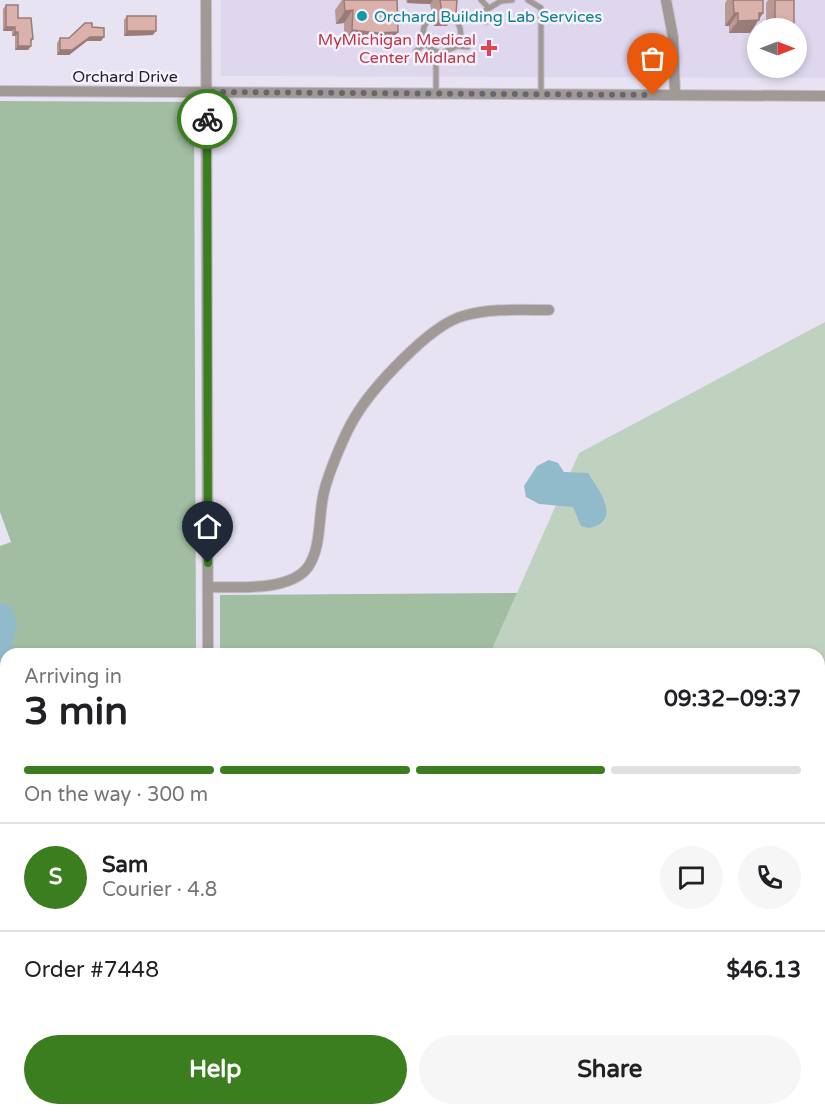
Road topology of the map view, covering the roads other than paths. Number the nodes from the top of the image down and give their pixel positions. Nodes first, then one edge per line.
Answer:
1 (206, 0) edge
2 (481, 0) edge
3 (512, 0) edge
4 (528, 0) edge
5 (541, 0) edge
6 (666, 0) edge
7 (489, 8) junction
8 (541, 8) junction
9 (448, 15) edge
10 (432, 16) dead end
11 (486, 22) dead end
12 (426, 43) junction
13 (457, 46) junction
14 (468, 47) dead end
15 (416, 51) dead end
16 (436, 52) junction
17 (0, 91) edge
18 (207, 92) junction
19 (436, 93) junction
20 (541, 94) junction
21 (675, 95) junction
22 (825, 96) edge
23 (549, 310) dead end
24 (208, 587) junction
25 (208, 648) edge

1 - 18 street
2 - 7 lane
3 - 7 lane
4 - 8 lane
5 - 8 lane
6 - 21 street
7 - 11 lane
8 - 20 lane
9 - 13 lane
10 - 12 lane
12 - 15 lane
12 - 16 lane
13 - 14 lane
13 - 16 lane
16 - 19 lane
17 - 18 street, Orchard Drive
18 - 19 street, Orchard Drive
18 - 24 street
19 - 20 street, Orchard Drive
20 - 21 street, Orchard Drive
21 - 22 street, Orchard Drive
23 - 24 street
24 - 25 street

